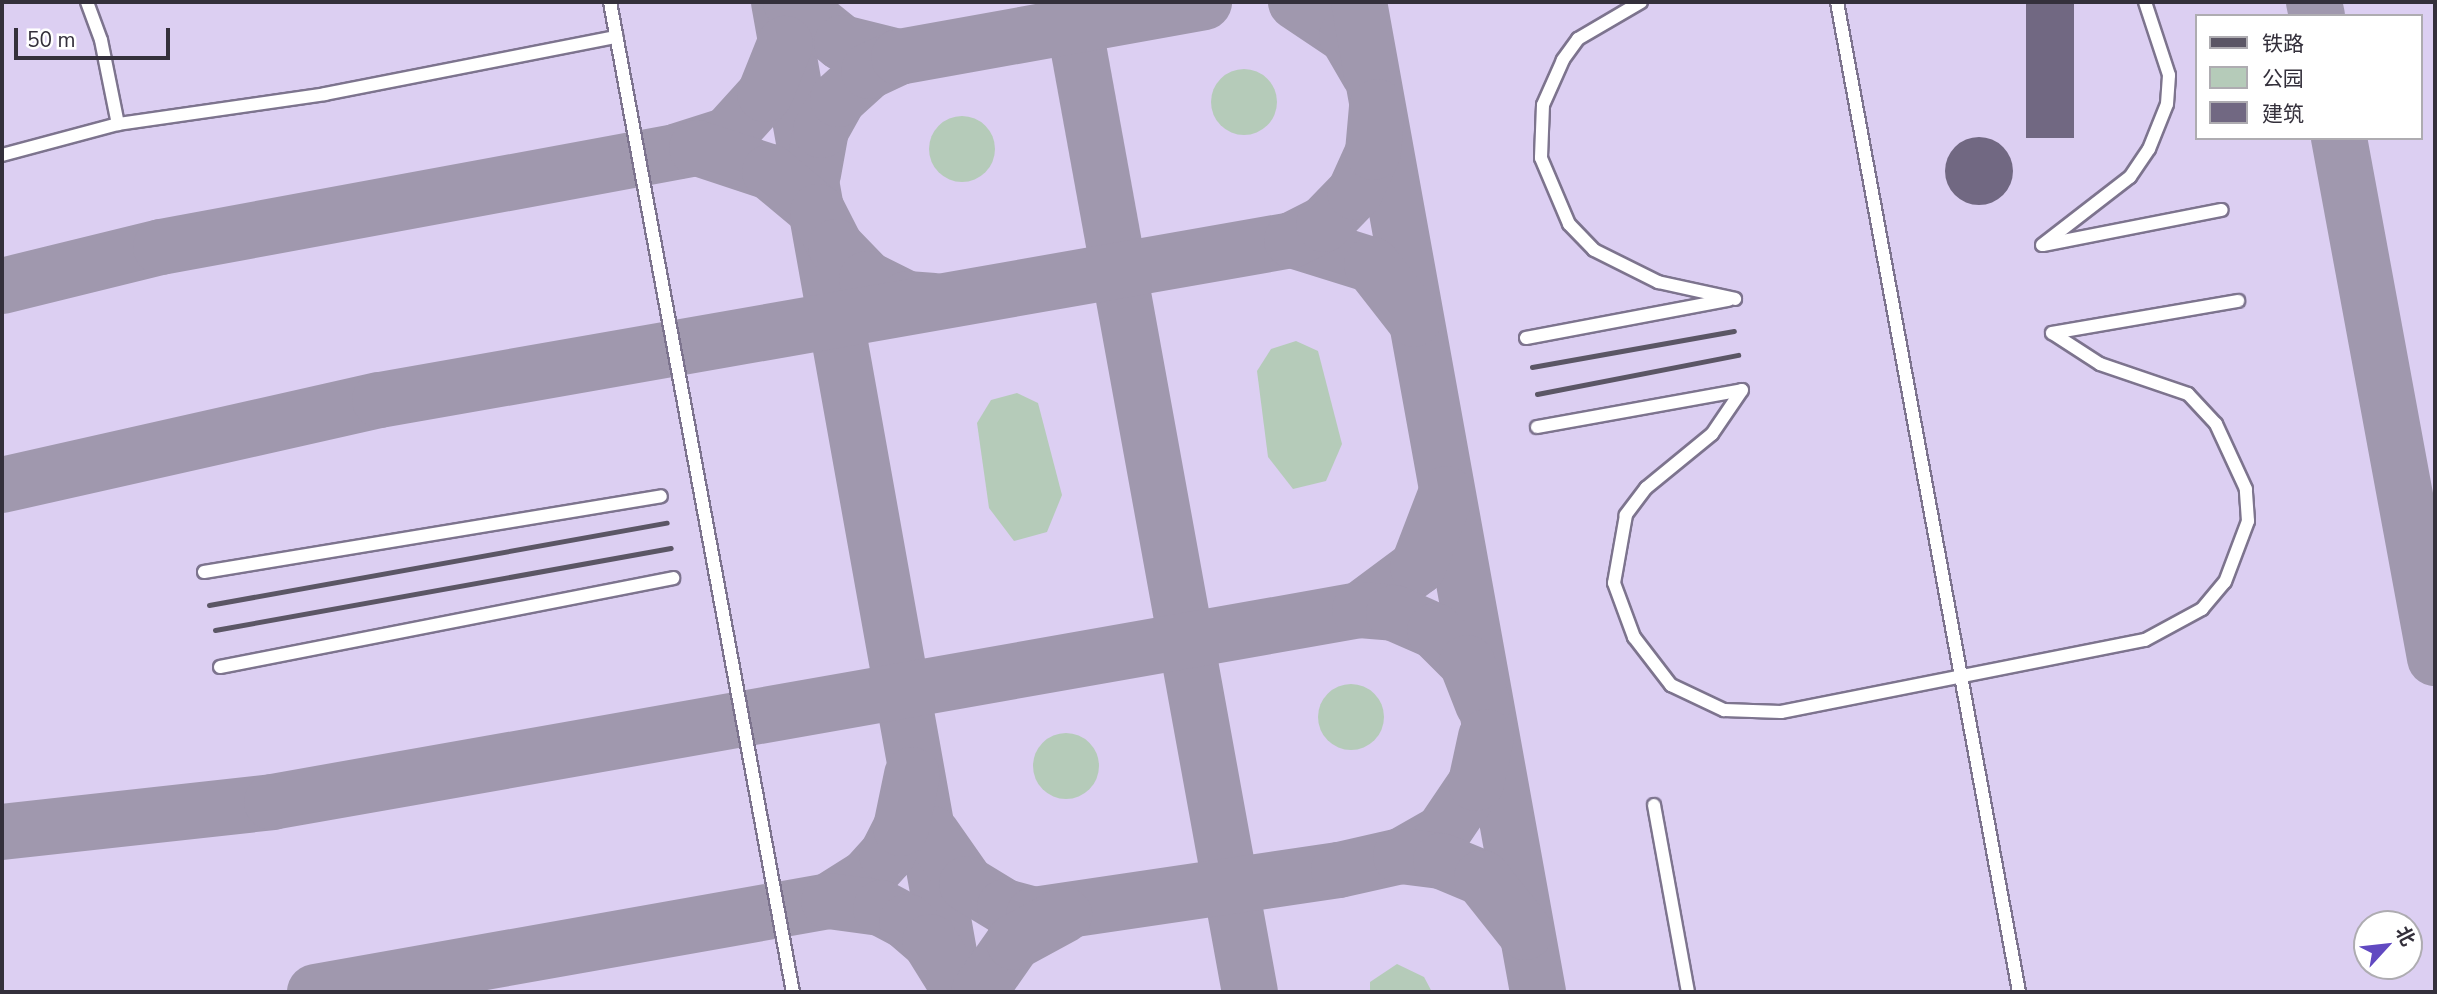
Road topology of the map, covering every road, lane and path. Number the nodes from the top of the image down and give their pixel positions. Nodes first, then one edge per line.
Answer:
1 (86, 2) edge
2 (610, 2) edge
3 (1641, 2) edge
4 (1837, 2) edge
5 (2145, 2) edge
6 (616, 37) junction
7 (118, 124) junction
8 (2, 155) edge
9 (2222, 210) dead end
10 (2238, 300) dead end
11 (1526, 338) dead end
12 (1537, 427) dead end
13 (661, 496) dead end
14 (204, 572) dead end
15 (673, 578) dead end
16 (219, 667) dead end
17 (1962, 679) junction
18 (1654, 805) dead end
19 (793, 992) edge
20 (1688, 992) edge
21 (2019, 992) edge

1 - 7 lane
2 - 6 lane
3 - 11 lane
4 - 17 lane
5 - 9 lane
6 - 7 lane
6 - 19 lane
7 - 8 lane
10 - 17 lane
12 - 17 lane
13 - 14 lane
15 - 16 lane
17 - 21 lane
18 - 20 lane

